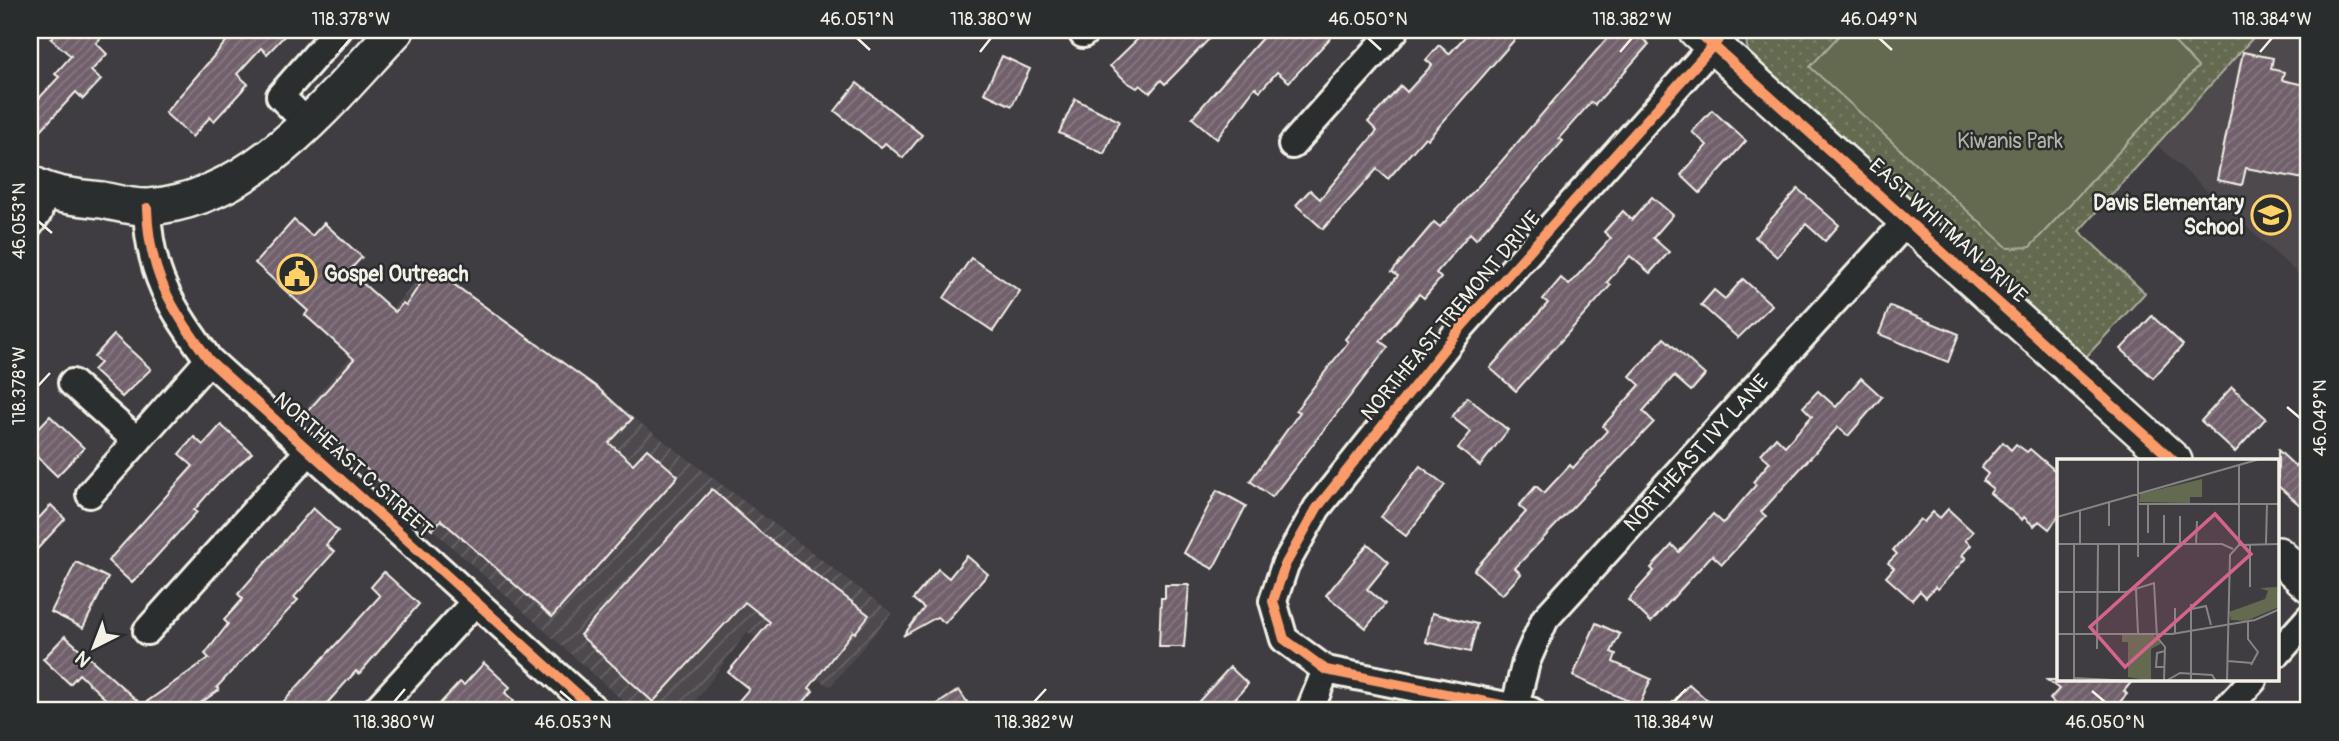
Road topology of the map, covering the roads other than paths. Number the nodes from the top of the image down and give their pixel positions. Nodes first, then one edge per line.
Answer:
1 (338, 30) edge
2 (396, 30) edge
3 (1395, 30) edge
4 (1712, 35) edge
5 (307, 123) junction
6 (1292, 145) dead end
7 (37, 187) edge
8 (147, 208) junction
9 (1908, 220) junction
10 (30, 224) edge
11 (209, 360) junction
12 (72, 383) dead end
13 (137, 441) junction
14 (308, 452) junction
15 (2172, 459) edge
16 (90, 494) dead end
17 (2280, 557) edge
18 (2309, 584) edge
19 (475, 602) junction
20 (2309, 618) edge
21 (146, 631) dead end
22 (2280, 651) edge
23 (1326, 670) junction
24 (2251, 682) edge
25 (1523, 709) edge
26 (1310, 710) edge
27 (374, 711) edge
28 (596, 711) edge
29 (2224, 711) edge

1 - 5 street
2 - 5 main road
3 - 6 street
4 - 9 main road, EAST WHITMAN DRIVE
4 - 23 street, NORTHEAST TREMONT DRIVE
5 - 8 main road
7 - 8 main road
7 - 10 street
8 - 11 street, NORTHEAST C STREET
9 - 15 main road, EAST WHITMAN DRIVE
9 - 25 street, NORTHEAST IVY LANE
11 - 13 street
11 - 14 street, NORTHEAST C STREET
12 - 13 street
13 - 16 street
14 - 19 street, NORTHEAST C STREET
14 - 21 street
17 - 18 main road
19 - 27 street
19 - 28 street, NORTHEAST C STREET
20 - 22 street
23 - 25 street
23 - 26 street
24 - 29 street

